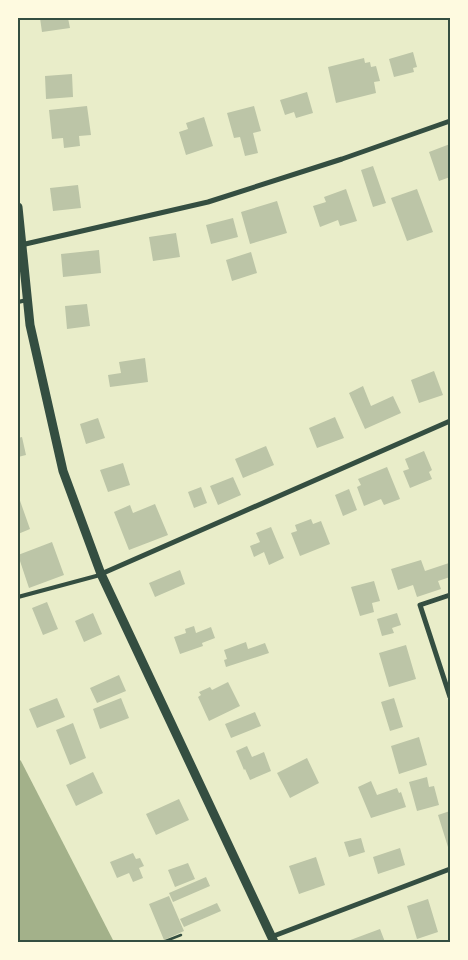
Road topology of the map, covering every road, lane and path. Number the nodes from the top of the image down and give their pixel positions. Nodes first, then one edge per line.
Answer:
1 (450, 121) edge
2 (18, 207) edge
3 (21, 245) junction
4 (27, 300) junction
5 (18, 302) edge
6 (450, 422) edge
7 (101, 574) junction
8 (450, 595) edge
9 (18, 597) edge
10 (450, 697) edge
11 (450, 869) edge
12 (181, 935) dead end
13 (273, 940) edge
14 (163, 942) edge

1 - 3 street
2 - 3 street
3 - 4 street
4 - 5 lane
4 - 7 street
6 - 7 street
7 - 9 lane
7 - 13 street
8 - 10 street
11 - 13 street
12 - 14 path

